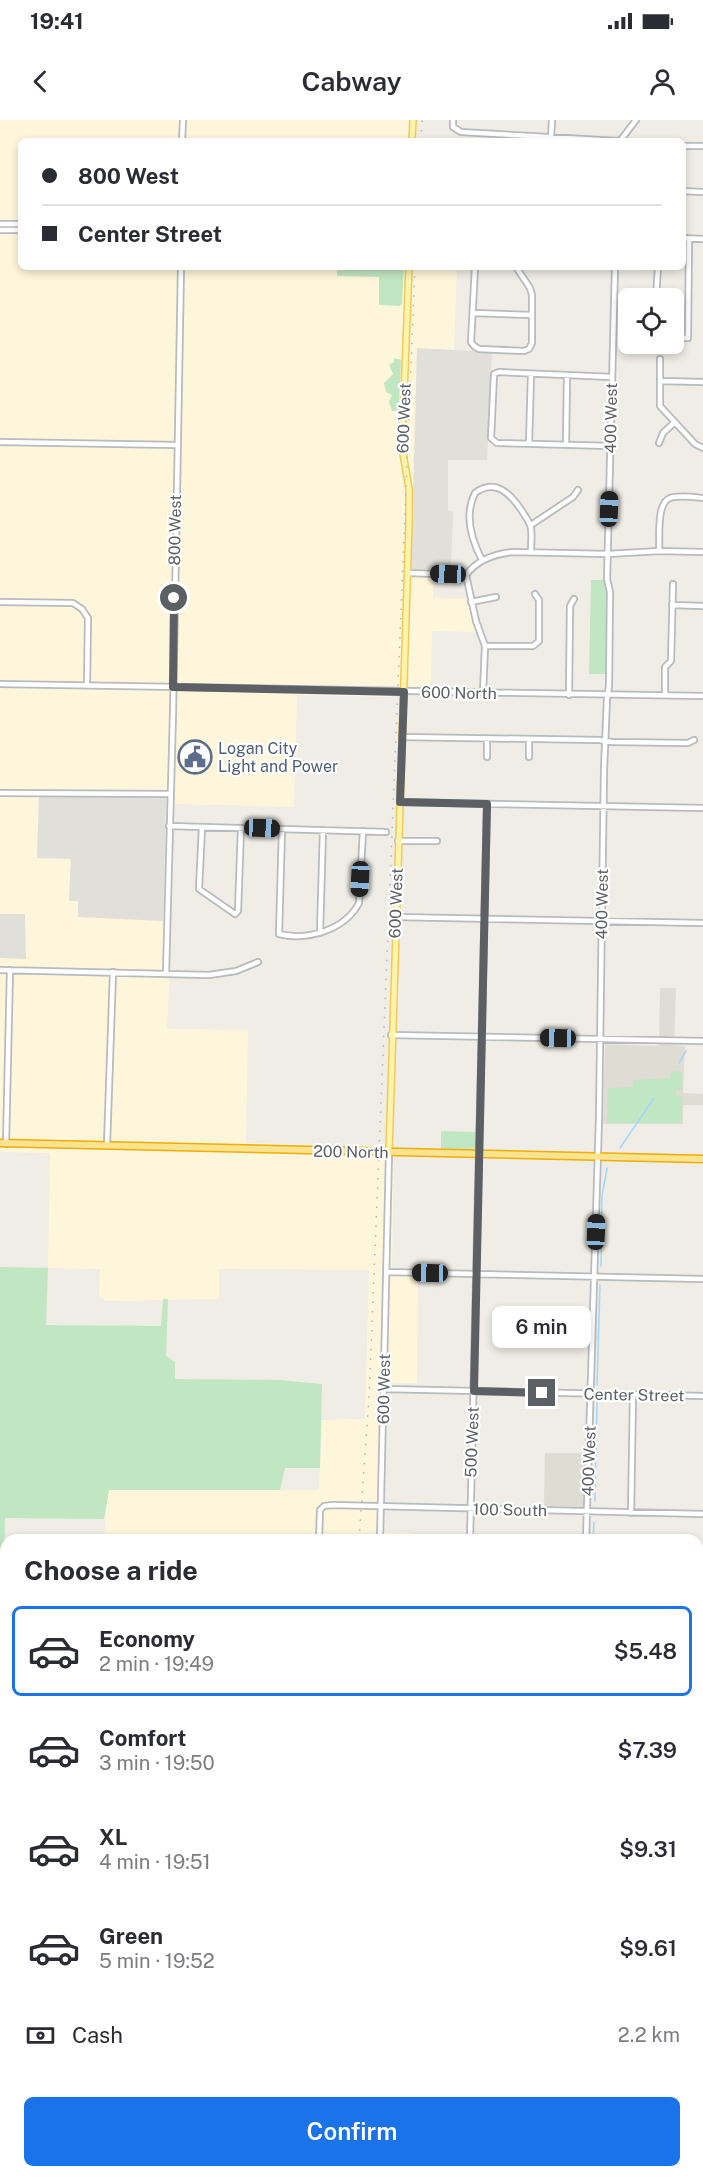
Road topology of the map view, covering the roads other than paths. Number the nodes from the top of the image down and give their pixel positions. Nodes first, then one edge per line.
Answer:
1 (183, 120) edge
2 (413, 120) edge
3 (453, 120) edge
4 (552, 120) edge
5 (636, 120) edge
6 (182, 138) edge
7 (412, 138) edge
8 (551, 138) joint
9 (621, 138) edge
10 (686, 146) edge
11 (703, 146) edge
12 (686, 191) edge
13 (703, 192) edge
14 (0, 224) edge
15 (18, 224) edge
16 (0, 230) edge
17 (18, 230) edge
18 (686, 239) edge
19 (689, 239) junction
20 (703, 239) edge
21 (181, 270) edge
22 (409, 270) edge
23 (475, 270) edge
24 (518, 270) edge
25 (615, 270) edge
26 (658, 270) edge
27 (657, 288) edge
28 (472, 313) junction
29 (532, 315) junction
30 (684, 338) edge
31 (660, 359) dead end
32 (531, 374) junction
33 (567, 375) junction
34 (612, 377) junction
35 (660, 381) junction
36 (703, 382) edge
37 (675, 422) junction
38 (0, 442) edge
39 (659, 443) dead end
40 (530, 444) junction
41 (176, 445) junction
42 (566, 445) junction
43 (611, 446) junction
44 (703, 448) edge
45 (578, 490) dead end
46 (703, 498) edge
47 (531, 525) junction
48 (659, 551) junction
49 (531, 552) junction
50 (703, 552) edge
51 (608, 554) junction
52 (482, 560) junction
53 (408, 573) junction
54 (466, 575) junction
55 (673, 584) dead end
56 (535, 594) dead end
57 (496, 597) dead end
58 (574, 599) dead end
59 (0, 602) edge
60 (471, 602) junction
61 (672, 605) junction
62 (703, 606) edge
63 (485, 646) junction
64 (0, 684) edge
65 (87, 685) junction
66 (173, 687) junction
67 (404, 692) junction
68 (483, 693) junction
69 (568, 695) junction
70 (607, 695) junction
71 (665, 695) junction
72 (703, 696) edge
73 (402, 737) junction
74 (487, 739) junction
75 (529, 739) junction
76 (694, 740) dead end
77 (605, 741) junction
78 (487, 757) dead end
79 (528, 757) dead end
80 (0, 794) edge
81 (171, 794) junction
82 (400, 802) junction
83 (487, 804) junction
84 (604, 806) junction
85 (703, 808) edge
86 (169, 826) junction
87 (202, 826) junction
88 (241, 828) junction
89 (282, 829) junction
90 (323, 830) junction
91 (363, 831) junction
92 (386, 832) dead end
93 (398, 841) junction
94 (437, 841) dead end
95 (396, 918) junction
96 (484, 918) junction
97 (602, 921) junction
98 (703, 923) edge
99 (320, 933) junction
100 (258, 962) dead end
101 (0, 970) edge
102 (10, 970) junction
103 (113, 972) junction
104 (166, 974) junction
105 (392, 1035) junction
106 (482, 1036) junction
107 (601, 1039) junction
108 (703, 1041) edge
109 (3, 1144) edge
110 (107, 1145) junction
111 (389, 1152) junction
112 (479, 1155) junction
113 (598, 1157) junction
114 (703, 1160) edge
115 (387, 1272) junction
116 (476, 1274) junction
117 (594, 1276) junction
118 (703, 1279) edge
119 (384, 1389) junction
120 (474, 1391) junction
121 (591, 1394) junction
122 (633, 1395) junction
123 (703, 1396) edge
124 (381, 1507) junction
125 (470, 1509) junction
126 (587, 1512) junction
127 (631, 1513) junction
128 (703, 1514) edge
129 (319, 1534) edge
130 (380, 1534) edge
131 (470, 1534) edge
132 (586, 1534) edge

1 - 6 street
2 - 7 main road
3 - 8 street
4 - 8 street
5 - 9 street
10 - 11 street
12 - 13 street
14 - 15 street
16 - 17 street
18 - 19 street
19 - 20 street
19 - 30 street
21 - 41 street, 800 West
22 - 53 main road, 600 West
23 - 28 street
24 - 29 street
25 - 34 street, 400 West
26 - 27 street
28 - 29 street
28 - 29 street
31 - 35 street
32 - 33 street
32 - 40 street
32 - 40 street
33 - 34 street
33 - 42 street
34 - 43 street, 400 West
35 - 36 street
35 - 37 street
37 - 39 street
37 - 44 street
38 - 41 street
40 - 42 street
41 - 66 street, 800 West
42 - 43 street
43 - 51 street, 400 West
45 - 47 street
46 - 48 street
47 - 49 street
47 - 52 street
48 - 50 street
48 - 51 street
49 - 51 street
49 - 52 street
51 - 70 street, 400 West
52 - 54 street
53 - 54 street
53 - 67 main road, 600 West
54 - 60 street
55 - 61 street
56 - 63 street
57 - 60 street
58 - 69 street
59 - 65 street
60 - 63 street
61 - 62 street
61 - 71 street
63 - 68 street
64 - 65 street, 600 North
65 - 66 street, 600 North
66 - 67 street, 600 North
66 - 81 street, 800 West
67 - 68 street, 600 North
67 - 73 main road, 600 West
68 - 69 street, 600 North
69 - 70 street, 600 North
70 - 71 street, 600 North
70 - 77 street, 400 West
71 - 72 street, 600 North
73 - 74 street
73 - 82 main road, 600 West
74 - 75 street
74 - 78 street
75 - 77 street
75 - 79 street
76 - 77 street
77 - 84 street, 400 West
80 - 81 street
81 - 86 street, 800 West
82 - 83 street
82 - 93 main road, 600 West
83 - 84 street
83 - 96 street, 500 West
84 - 85 street
84 - 97 street, 400 West
86 - 87 street
86 - 104 street, 800 West
87 - 88 street
87 - 88 street
88 - 89 street
89 - 90 street
89 - 99 street
90 - 91 street
90 - 99 street
91 - 92 street
91 - 99 street
93 - 94 street
93 - 95 main road, 600 West
95 - 96 street
95 - 105 main road, 600 West
96 - 97 street
96 - 106 street, 500 West
97 - 98 street
97 - 107 street, 400 West
100 - 104 street
101 - 102 street
102 - 103 street
102 - 109 street
103 - 104 street
103 - 110 street
105 - 106 street
105 - 111 main road, 600 West
106 - 107 street
106 - 112 street, 500 West
107 - 108 street
107 - 113 street, 400 West
109 - 110 highway, 200 North
110 - 111 highway, 200 North
111 - 112 highway, 200 North
111 - 115 street, 600 West
112 - 113 highway, 200 North
112 - 116 street, 500 West
113 - 114 highway, 200 North
113 - 117 street, 400 West
115 - 116 street
115 - 119 street, 600 West
116 - 117 street
116 - 120 street, 500 West
117 - 118 street
117 - 121 street, 400 West
119 - 120 street, Center Street
119 - 124 street, 600 West
120 - 121 street, Center Street
120 - 125 street, 500 West
121 - 122 street, Center Street
121 - 126 street, 400 West
122 - 123 street, Center Street
122 - 127 street
124 - 125 street, 100 South
124 - 129 street, 100 South
124 - 130 street, 600 West
125 - 126 street, 100 South
125 - 131 street, 500 West
126 - 127 street, 100 South
126 - 132 street, 400 West
127 - 128 street, 100 South

